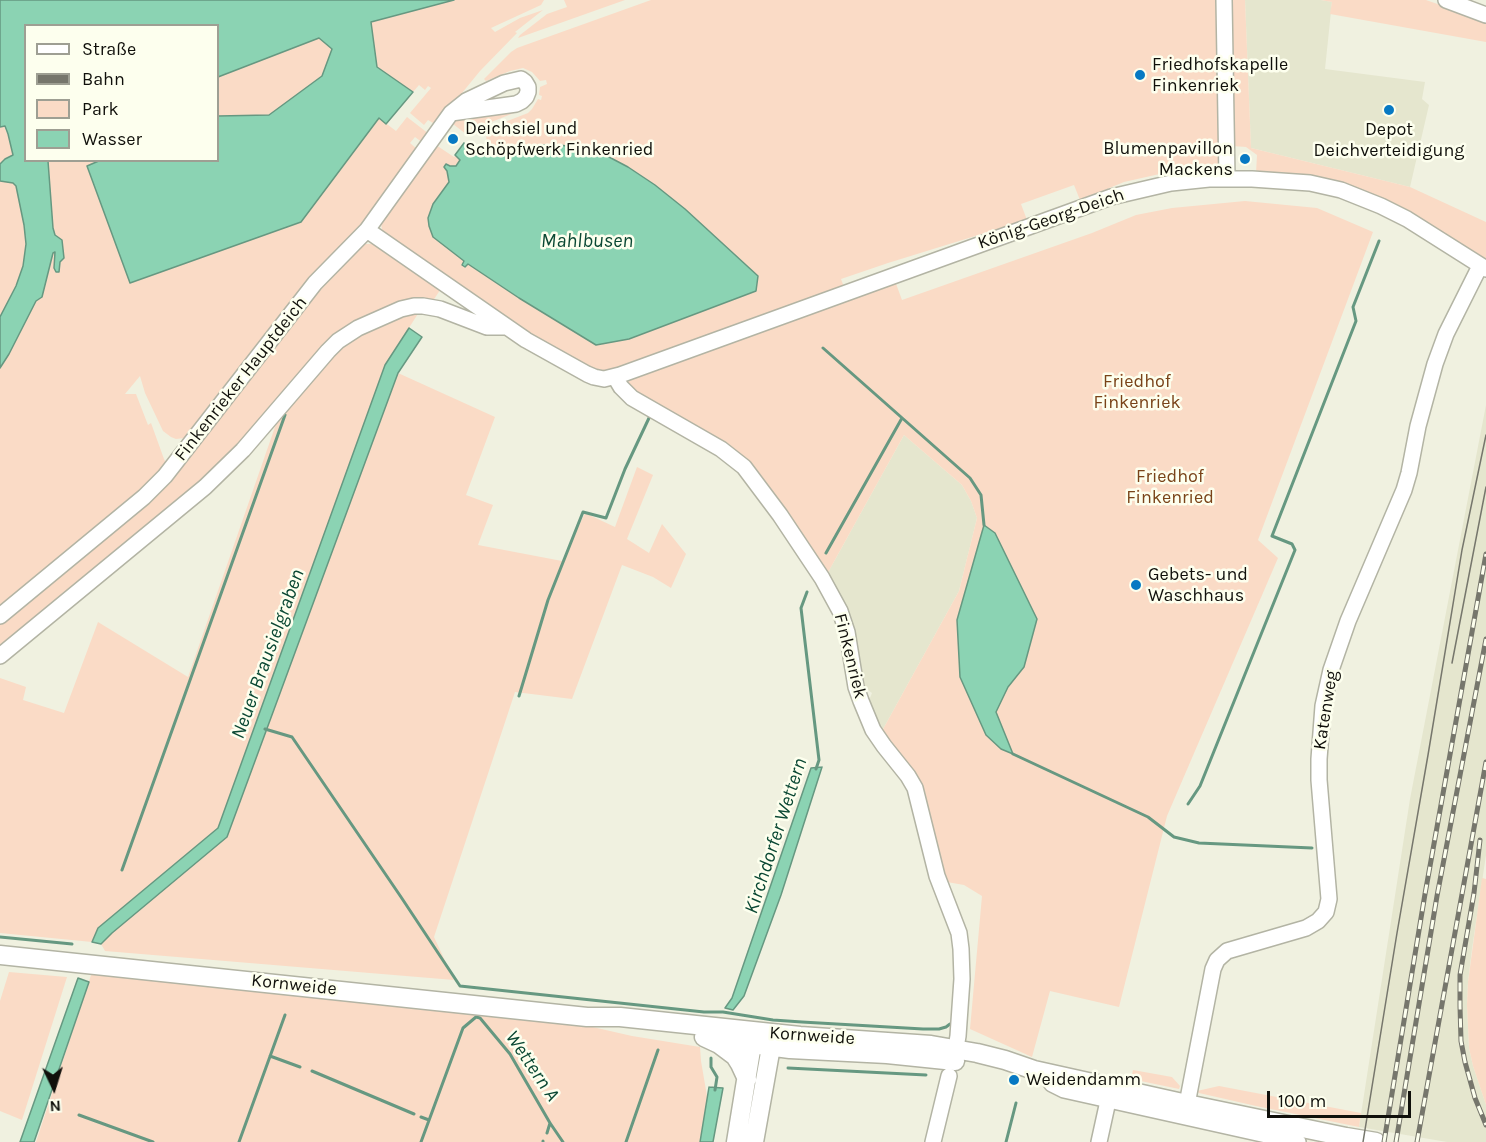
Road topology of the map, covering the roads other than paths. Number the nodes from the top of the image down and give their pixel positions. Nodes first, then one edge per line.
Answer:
1 (1224, 0) edge
2 (1446, 0) edge
3 (1486, 15) edge
4 (451, 113) dead end
5 (1227, 178) junction
6 (367, 230) junction
7 (1483, 267) edge
8 (505, 327) junction
9 (615, 377) junction
10 (0, 616) edge
11 (0, 656) edge
12 (0, 955) edge
13 (587, 1017) junction
14 (704, 1037) junction
15 (762, 1041) junction
16 (953, 1062) junction
17 (1039, 1071) junction
18 (747, 1079) junction
19 (1108, 1101) junction
20 (1187, 1104) junction
21 (1266, 1139) edge
22 (1343, 1140) edge
23 (736, 1142) edge
24 (754, 1142) edge
25 (933, 1142) edge
26 (1099, 1142) edge
27 (1298, 1142) edge
28 (1376, 1142) edge

1 - 5 street
2 - 3 street
4 - 6 street, Finkenrieker Hauptdeich
5 - 7 street, König-Georg-Deich
5 - 9 street, König-Georg-Deich
6 - 8 street
6 - 10 street, Finkenrieker Hauptdeich
7 - 20 street, Katenweg
8 - 9 street
8 - 11 street
9 - 16 street, Finkenriek
12 - 13 main road, Kornweide
13 - 14 main road, Kornweide
13 - 15 main road, Kornweide
14 - 15 main road, Kornweide
14 - 18 main road
15 - 16 main road, Kornweide
15 - 18 main road
15 - 24 main road
16 - 17 main road, Kornweide
16 - 25 street, Finkenriek
17 - 19 street
17 - 20 main road, Kornweide
18 - 23 main road
19 - 21 street
19 - 26 street
20 - 22 main road, Kornweide
21 - 27 street
22 - 28 main road, Kornweide

